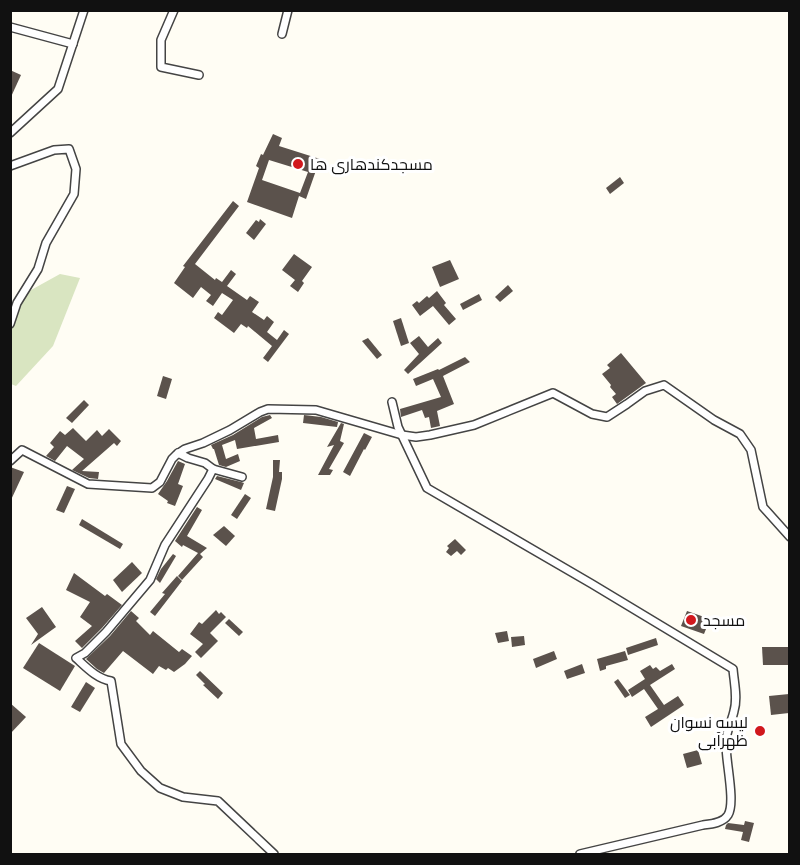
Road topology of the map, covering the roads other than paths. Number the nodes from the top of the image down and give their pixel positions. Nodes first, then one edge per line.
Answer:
1 (84, 10) edge
2 (174, 10) edge
3 (288, 10) edge
4 (10, 27) edge
5 (282, 34) dead end
6 (73, 44) junction
7 (199, 75) dead end
8 (10, 133) edge
9 (10, 166) edge
10 (10, 324) edge
11 (392, 402) dead end
12 (402, 435) junction
13 (178, 453) junction
14 (10, 461) edge
15 (213, 469) junction
16 (242, 477) dead end
17 (789, 537) edge
18 (274, 855) edge
19 (580, 855) edge

1 - 6 street
2 - 7 street
3 - 5 street
4 - 6 street
6 - 8 street
9 - 10 street
11 - 12 street
12 - 13 street
12 - 17 street
12 - 19 street
13 - 14 street
13 - 15 street
15 - 16 street
15 - 18 street

